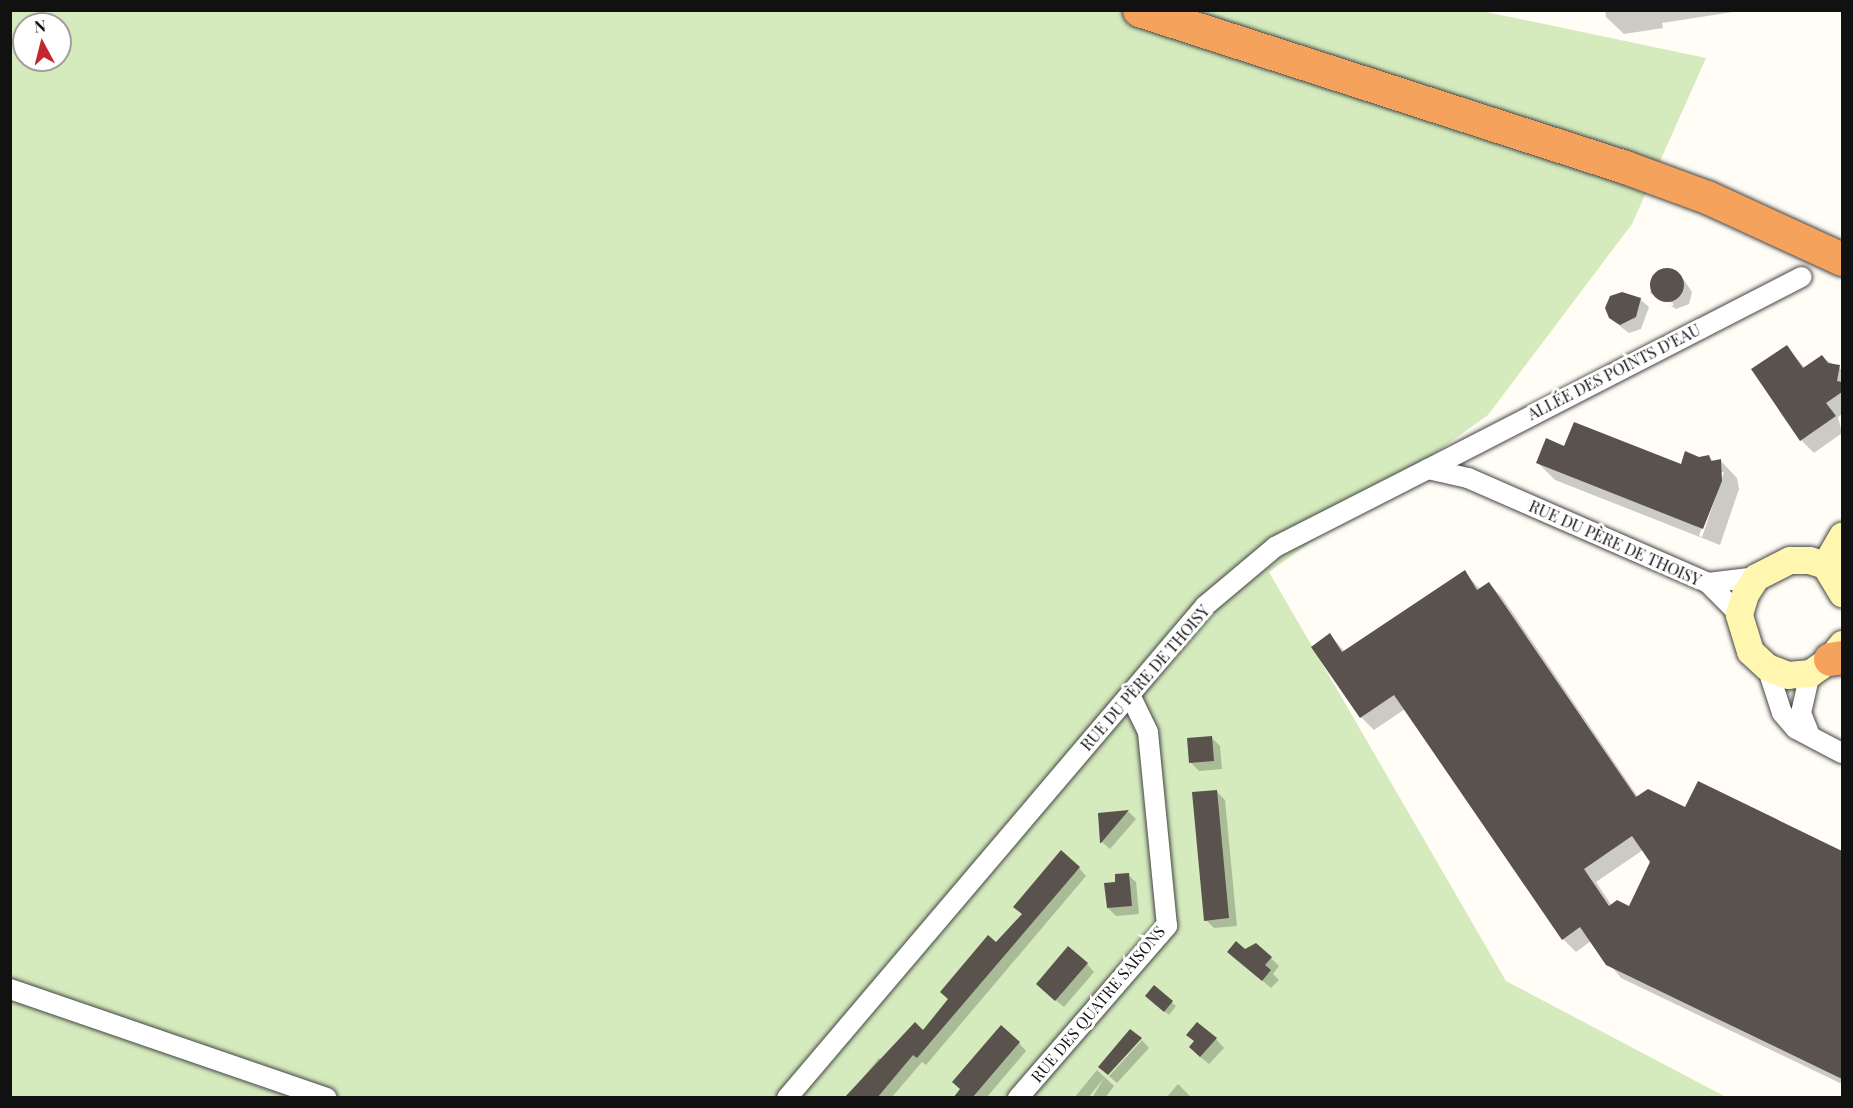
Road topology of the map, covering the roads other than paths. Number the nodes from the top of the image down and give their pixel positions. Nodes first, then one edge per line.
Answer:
1 (1139, 10) edge
2 (1203, 10) edge
3 (1842, 238) edge
4 (1842, 259) edge
5 (1801, 277) dead end
6 (1428, 469) junction
7 (1842, 535) edge
8 (1825, 566) junction
9 (1756, 577) junction
10 (1708, 583) junction
11 (1842, 593) edge
12 (1739, 614) junction
13 (1831, 658) edge
14 (1767, 667) junction
15 (1130, 694) junction
16 (1809, 733) junction
17 (1842, 753) edge
18 (10, 989) edge
19 (327, 1098) edge
20 (787, 1098) edge
21 (1018, 1098) edge

1 - 4 highway
2 - 3 highway
5 - 6 street, ALLÉE DES POINTS D'EAU
6 - 10 street, RUE DU PÈRE DE THOISY
6 - 15 street, RUE DU PÈRE DE THOISY
7 - 8 main road
8 - 9 main road, RUE DU PÈRE DE THOISY
8 - 11 main road
9 - 10 street, RUE DU PÈRE DE THOISY
9 - 12 main road
10 - 12 street, RUE DU PÈRE DE THOISY
12 - 14 main road, RUE DU PÈRE DE THOISY
13 - 14 main road
13 - 16 street
14 - 16 street
15 - 20 street, RUE DU PÈRE DE THOISY
15 - 21 street, RUE DES QUATRE SAISONS
16 - 17 street
18 - 19 street

